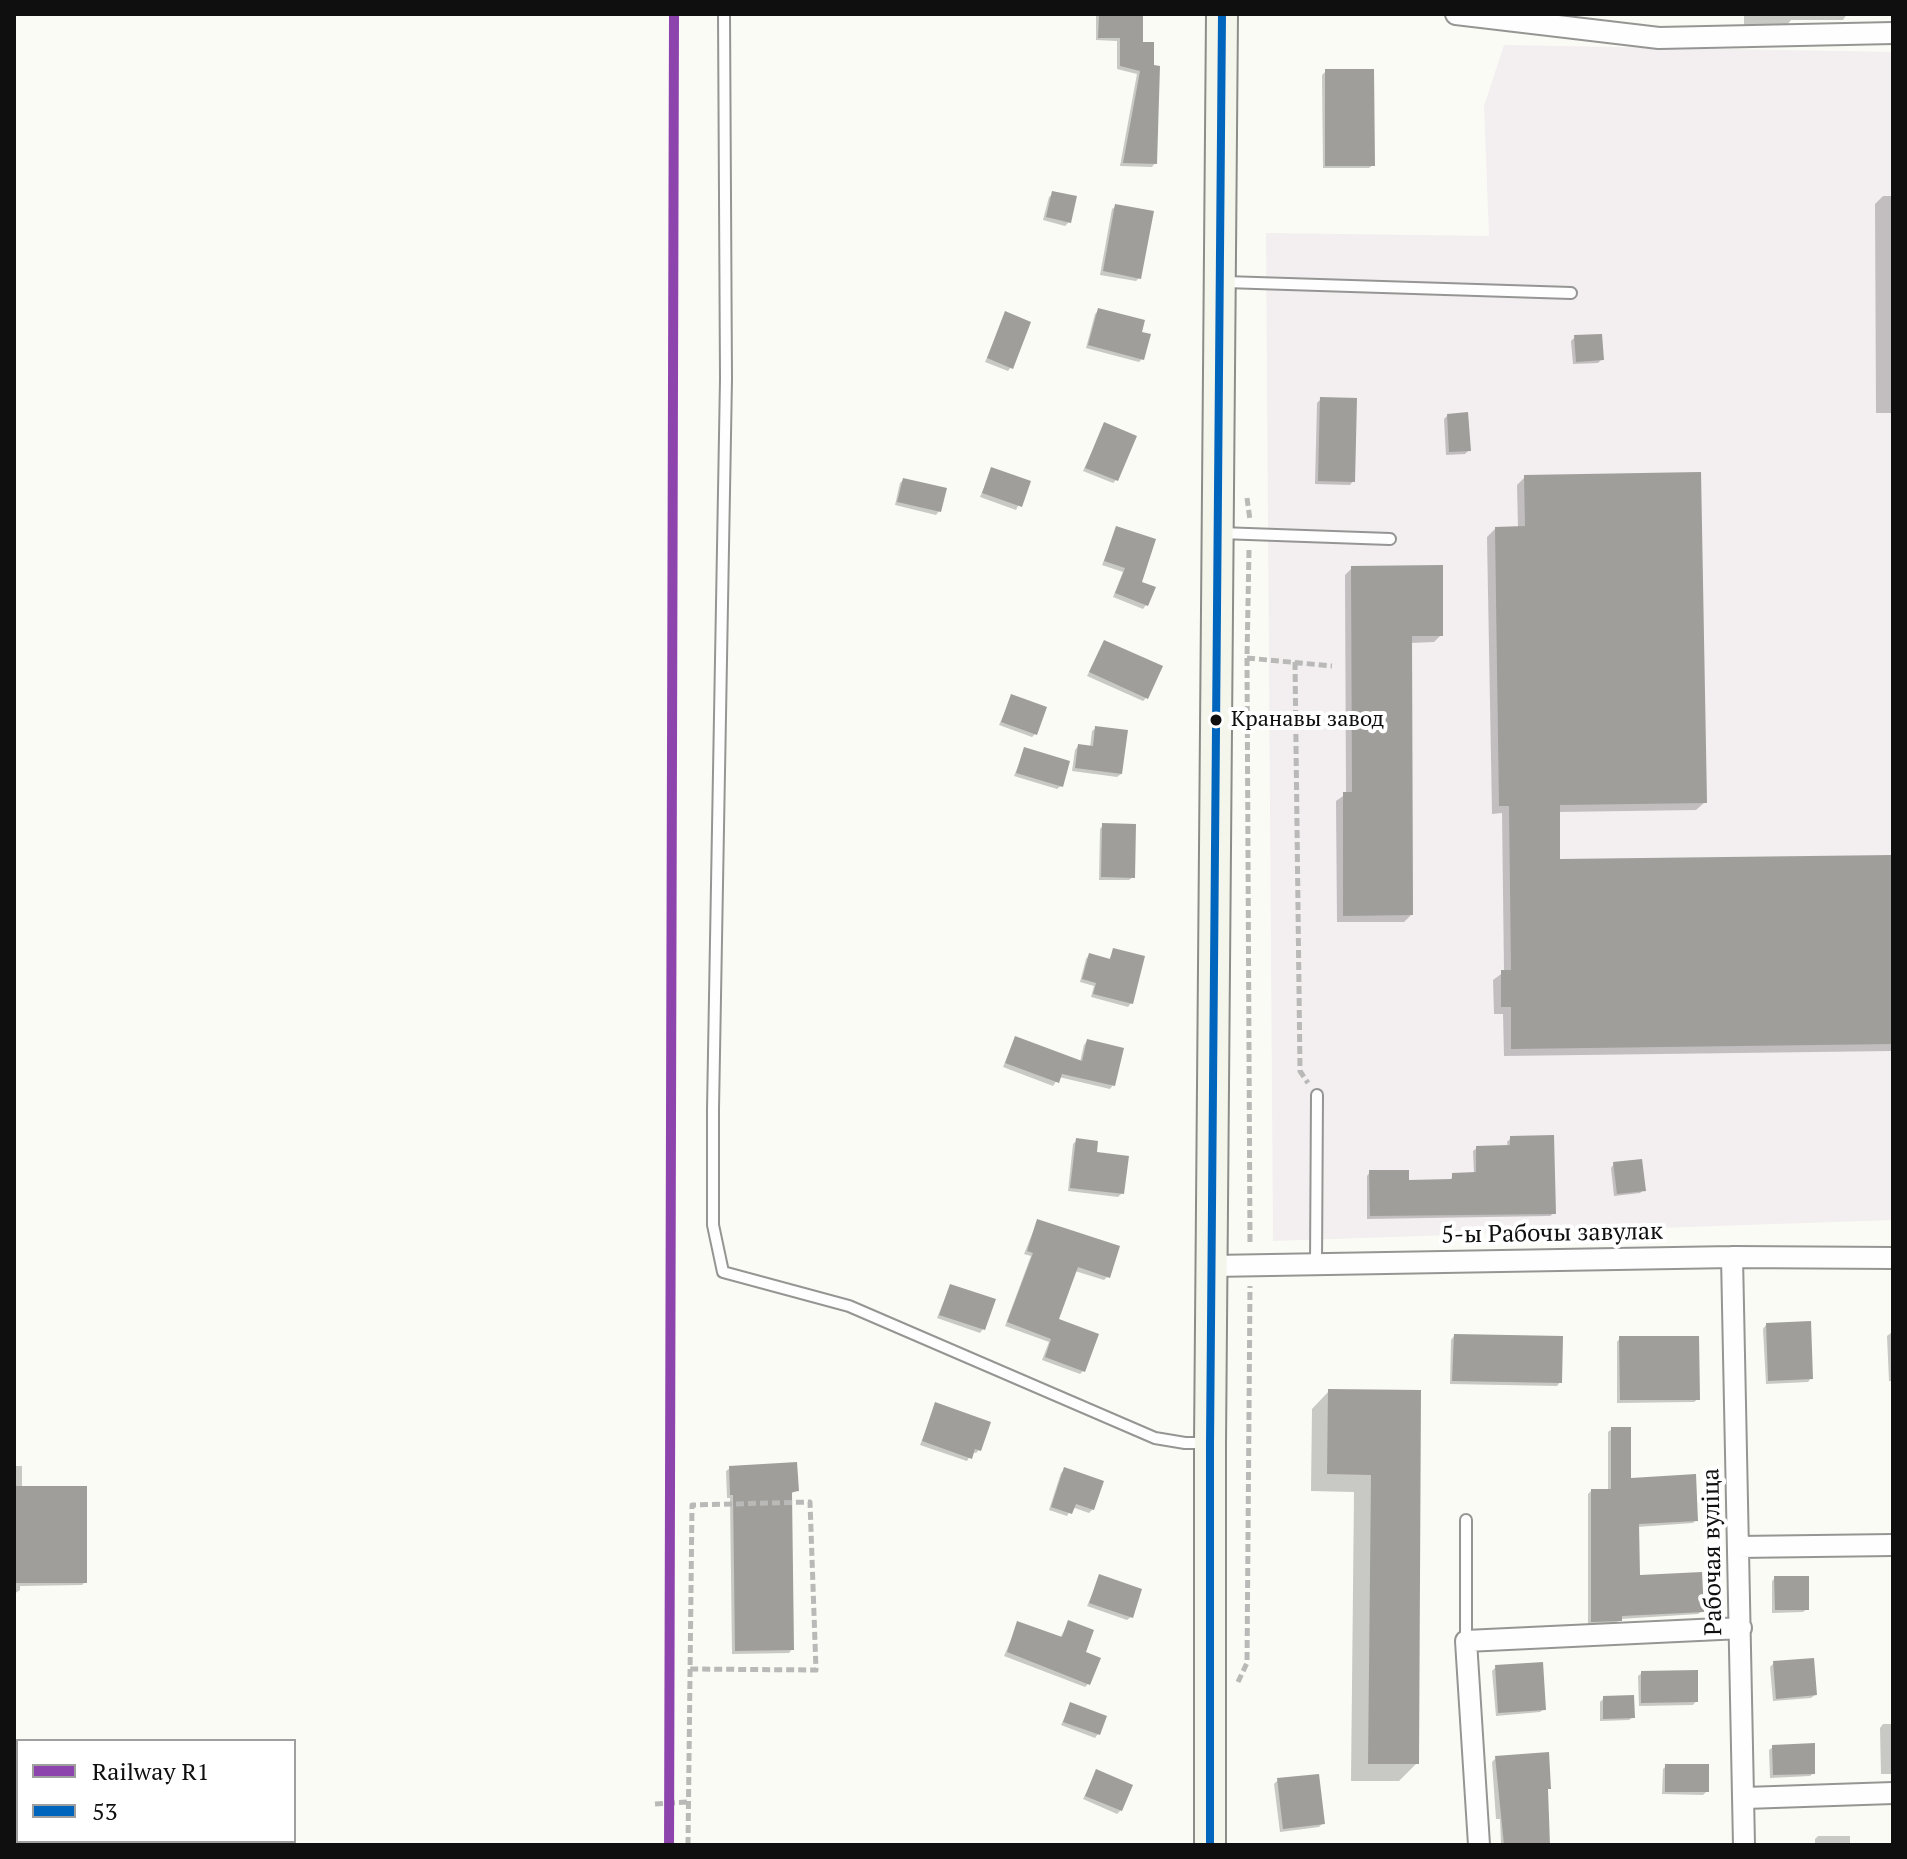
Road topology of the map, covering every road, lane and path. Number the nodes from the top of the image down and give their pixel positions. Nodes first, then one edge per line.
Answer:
1 (724, 14) edge
2 (1222, 14) edge
3 (1456, 14) edge
4 (1893, 33) edge
5 (1219, 282) junction
6 (1571, 293) dead end
7 (1218, 533) junction
8 (1390, 539) dead end
9 (1295, 662) junction
10 (1332, 666) dead end
11 (1317, 1095) joint
12 (1732, 1257) junction
13 (1893, 1258) edge
14 (1316, 1264) junction
15 (1250, 1265) junction
16 (1213, 1266) junction
17 (1210, 1443) junction
18 (1466, 1520) dead end
19 (1893, 1545) edge
20 (1738, 1547) junction
21 (1741, 1628) junction
22 (1466, 1641) junction
23 (689, 1669) junction
24 (1235, 1687) dead end
25 (1893, 1793) edge
26 (1745, 1798) junction
27 (688, 1802) junction
28 (655, 1804) dead end
29 (688, 1845) edge
30 (1210, 1845) edge
31 (1479, 1845) edge
32 (1744, 1845) edge

1 - 17 lane
2 - 5 main road
3 - 4 street
5 - 6 lane
5 - 7 main road
7 - 8 lane
7 - 16 main road
9 - 10 path
9 - 11 path
9 - 15 path
11 - 14 lane
12 - 13 street, 5-ы Рабочы завулак
12 - 14 street, 5-ы Рабочы завулак
12 - 20 street, Рабочая вуліца
14 - 15 street, 5-ы Рабочы завулак
15 - 16 street, 5-ы Рабочы завулак
15 - 24 path
16 - 17 main road
17 - 30 main road
18 - 22 lane
19 - 20 street
20 - 21 street, Рабочая вуліца
21 - 22 street
21 - 26 street, Рабочая вуліца
22 - 31 street
23 - 23 path
23 - 27 path
25 - 26 street
26 - 32 street, Рабочая вуліца
27 - 28 path
27 - 29 path

